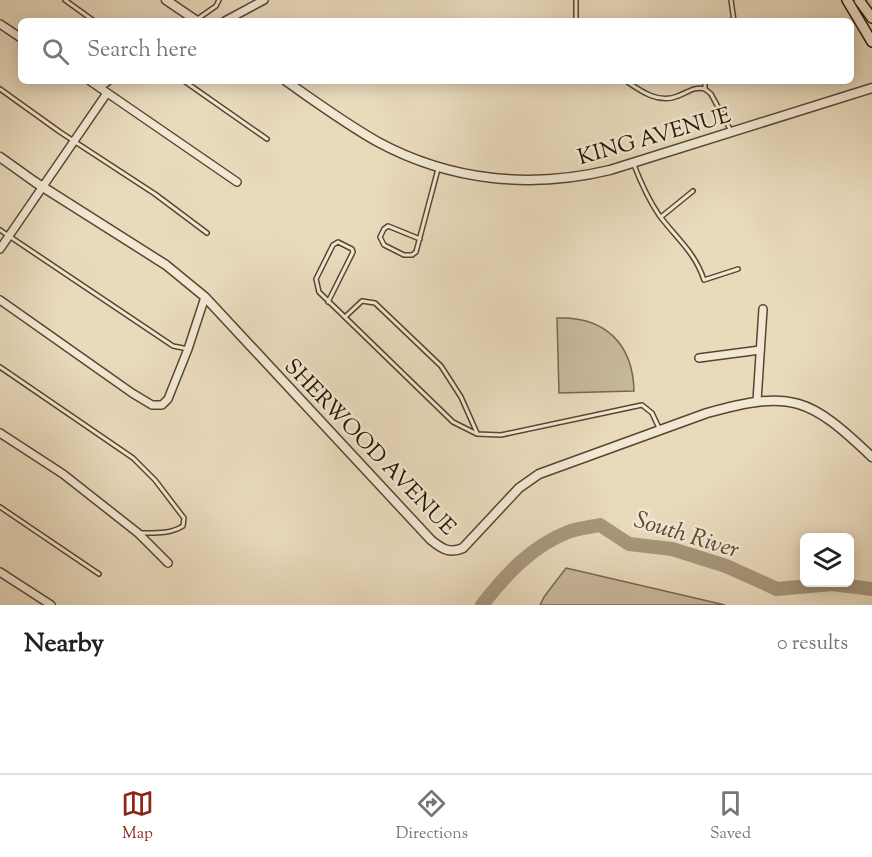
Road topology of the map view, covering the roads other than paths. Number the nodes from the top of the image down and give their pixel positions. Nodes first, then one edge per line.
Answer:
1 (64, 0) edge
2 (166, 0) edge
3 (219, 0) edge
4 (264, 0) edge
5 (576, 0) edge
6 (731, 0) edge
7 (847, 0) edge
8 (859, 0) edge
9 (90, 18) edge
10 (193, 18) edge
11 (199, 18) edge
12 (231, 18) edge
13 (576, 18) edge
14 (734, 18) edge
15 (872, 18) edge
16 (0, 24) edge
17 (18, 36) edge
18 (872, 42) edge
19 (95, 84) edge
20 (104, 84) edge
21 (188, 84) edge
22 (291, 84) edge
23 (631, 84) edge
24 (705, 84) edge
25 (100, 87) junction
26 (872, 88) edge
27 (0, 89) edge
28 (705, 89) junction
29 (108, 93) junction
30 (732, 132) junction
31 (267, 139) dead end
32 (74, 141) junction
33 (0, 157) edge
34 (633, 163) junction
35 (439, 168) junction
36 (237, 182) dead end
37 (42, 186) junction
38 (693, 191) dead end
39 (661, 217) junction
40 (0, 230) edge
41 (207, 232) dead end
42 (9, 236) junction
43 (420, 239) junction
44 (0, 249) edge
45 (738, 269) dead end
46 (205, 297) junction
47 (0, 300) edge
48 (328, 302) junction
49 (763, 309) dead end
50 (345, 317) junction
51 (189, 349) junction
52 (760, 350) junction
53 (699, 358) dead end
54 (0, 367) edge
55 (757, 401) junction
56 (659, 430) junction
57 (0, 433) edge
58 (477, 434) junction
59 (872, 457) edge
60 (0, 507) edge
61 (138, 533) junction
62 (168, 563) dead end
63 (0, 572) edge
64 (99, 574) dead end
65 (51, 605) edge

1 - 9 lane
2 - 10 street
3 - 11 lane
4 - 12 street
5 - 13 lane
6 - 14 lane
7 - 18 main road
8 - 15 main road
16 - 17 street
19 - 25 street
20 - 25 street
21 - 31 lane
22 - 35 street, KING AVENUE
23 - 28 lane
24 - 28 lane
25 - 29 street
26 - 30 street, KING AVENUE
27 - 32 lane
28 - 30 lane
29 - 32 street
29 - 36 street
30 - 34 street, KING AVENUE
32 - 37 street
32 - 41 lane
33 - 37 street, SHERWOOD AVENUE
34 - 35 street, KING AVENUE
34 - 39 lane
35 - 43 lane
37 - 42 street
37 - 46 street, SHERWOOD AVENUE
38 - 39 lane
39 - 45 lane
40 - 42 lane
42 - 44 street
42 - 51 lane
43 - 43 lane
46 - 51 street
46 - 56 street, SHERWOOD AVENUE
47 - 51 street
48 - 48 lane
48 - 50 lane
49 - 52 street
50 - 58 lane
50 - 58 lane
52 - 53 street
52 - 55 street
54 - 61 lane
55 - 56 street, SHERWOOD AVENUE
55 - 59 street, SHERWOOD AVENUE
56 - 58 lane
57 - 61 street
60 - 64 lane
61 - 62 street
63 - 65 street

